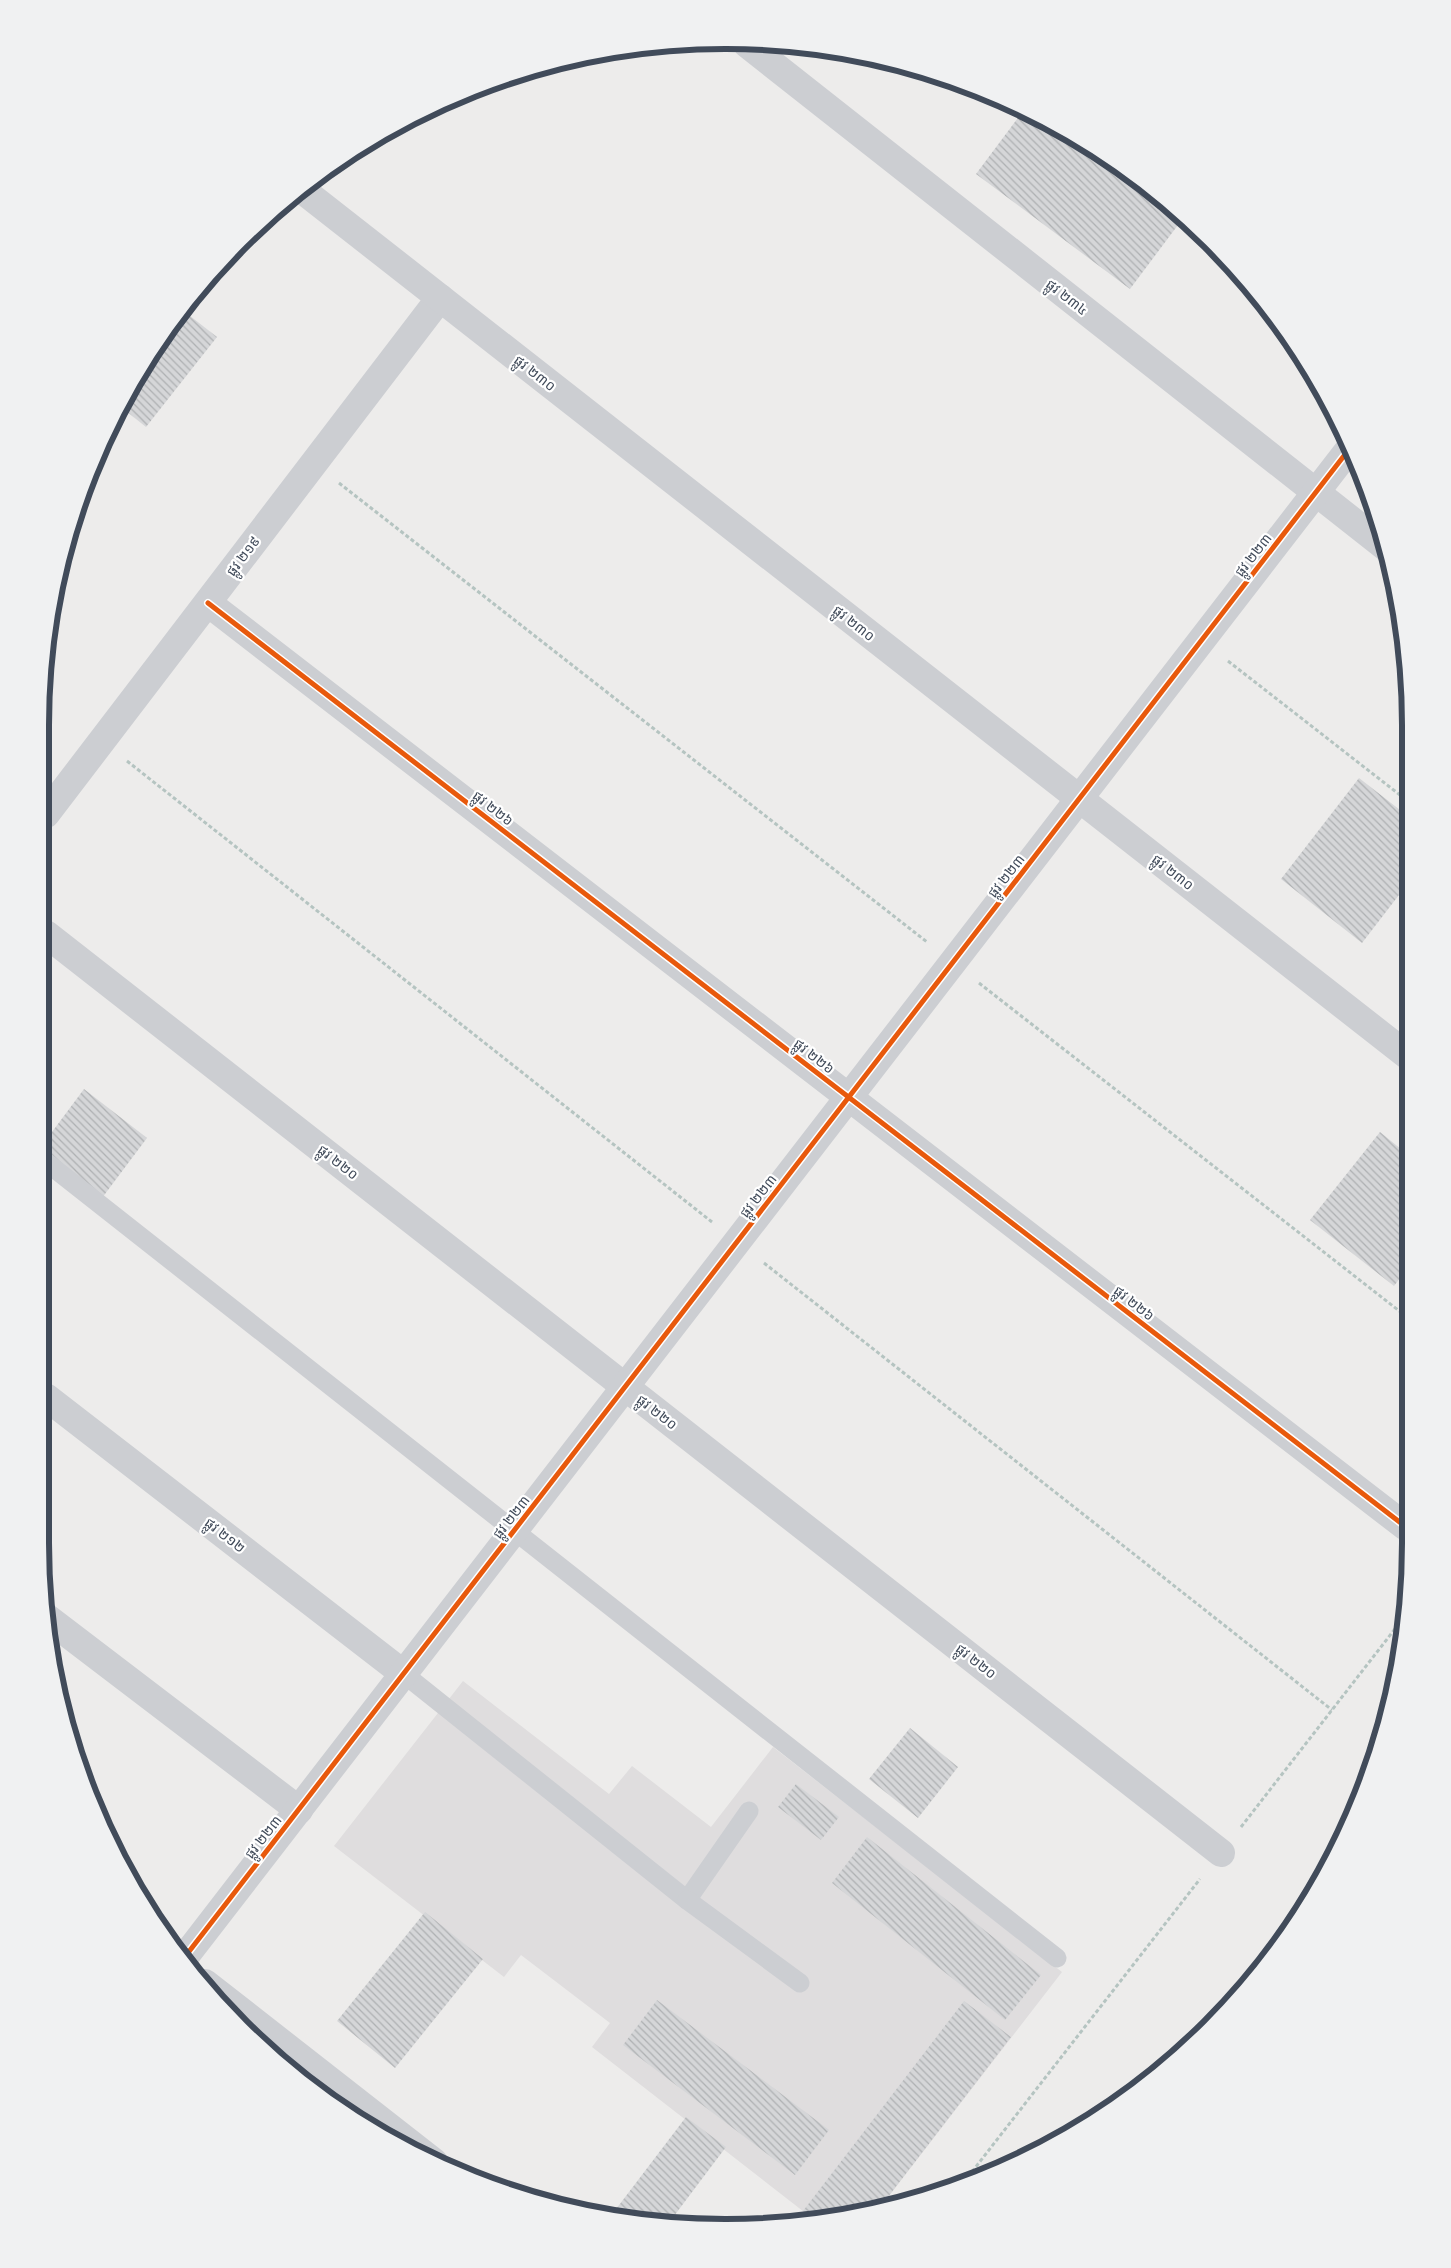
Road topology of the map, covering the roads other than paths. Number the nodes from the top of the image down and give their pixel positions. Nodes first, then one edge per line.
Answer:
1 (754, 50) edge
2 (307, 195) edge
3 (440, 298) junction
4 (1345, 454) edge
5 (1316, 493) junction
6 (1376, 539) edge
7 (208, 602) junction
8 (1080, 800) junction
9 (49, 810) edge
10 (49, 936) edge
11 (1402, 1051) edge
12 (849, 1097) junction
13 (49, 1164) edge
14 (626, 1387) junction
15 (49, 1399) edge
16 (1402, 1524) edge
17 (514, 1531) junction
18 (54, 1623) edge
19 (404, 1674) junction
20 (299, 1810) junction
21 (749, 1812) dead end
22 (1220, 1853) road end
23 (687, 1900) junction
24 (188, 1953) edge
25 (1057, 1958) dead end
26 (800, 1983) dead end
27 (232, 2005) edge
28 (400, 2136) edge

1 - 5 street, ផ្លូវ ២៣៤
2 - 3 street, ផ្លូវ ២៣០
3 - 7 street, ផ្លូវ ២១៩
3 - 8 street, ផ្លូវ ២៣០
4 - 5 street, ផ្លូវ ២២៣
5 - 6 street, ផ្លូវ ២៣៤
5 - 8 street, ផ្លូវ ២២៣
7 - 9 street, ផ្លូវ ២១៩
7 - 12 street, ផ្លូវ ២២៦
8 - 11 street, ផ្លូវ ២៣០
8 - 12 street, ផ្លូវ ២២៣
10 - 14 street, ផ្លូវ ២២០
12 - 14 street, ផ្លូវ ២២៣
12 - 16 street, ផ្លូវ ២២៦
13 - 17 lane
14 - 17 street, ផ្លូវ ២២៣
14 - 22 street, ផ្លូវ ២២០
15 - 19 street, ផ្លូវ ២១២
17 - 19 street, ផ្លូវ ២២៣
17 - 25 lane
18 - 20 street
19 - 20 street, ផ្លូវ ២២៣
19 - 23 lane
20 - 24 street, ផ្លូវ ២២៣
21 - 23 lane
23 - 26 lane
27 - 28 street

